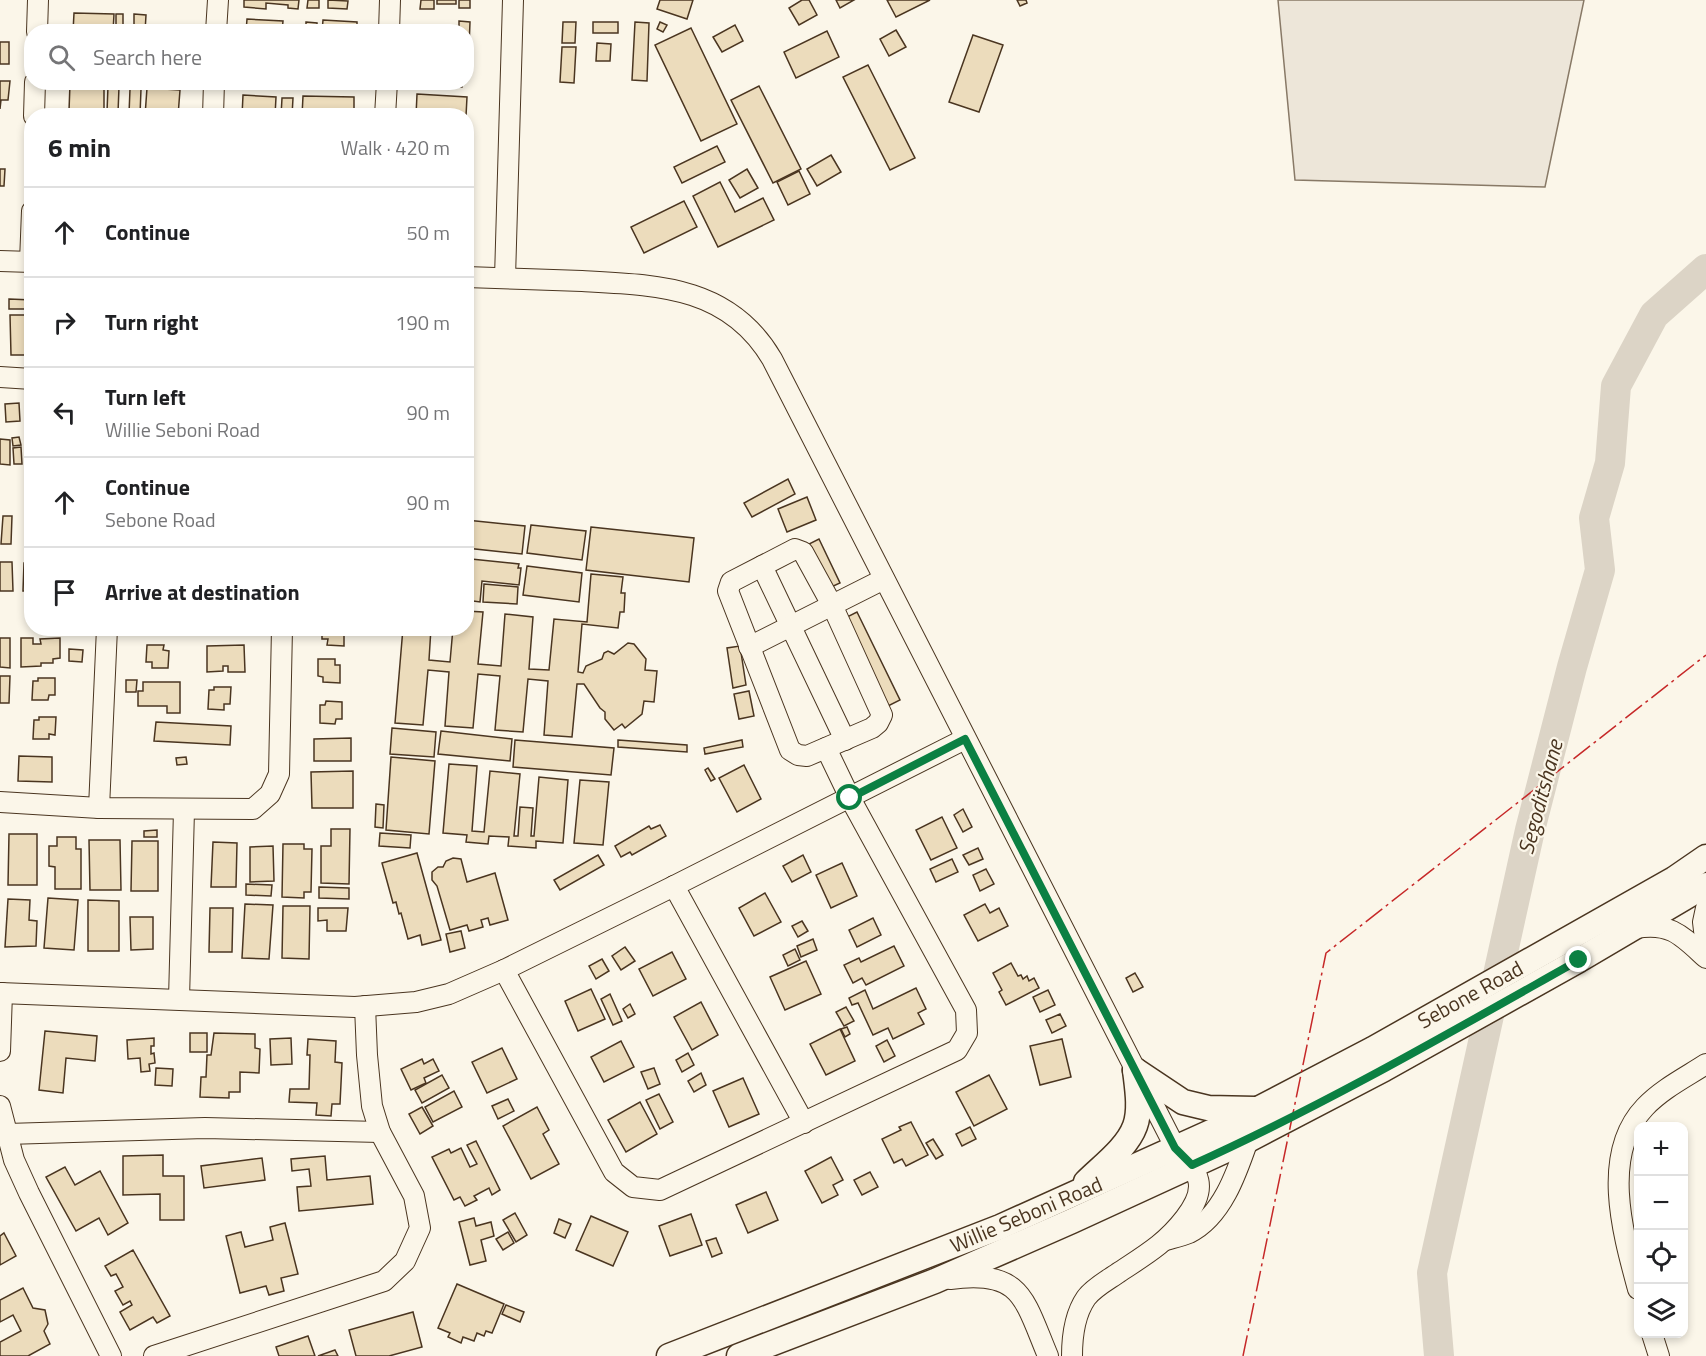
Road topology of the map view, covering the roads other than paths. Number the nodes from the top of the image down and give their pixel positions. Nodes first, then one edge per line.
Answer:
1 (38, 0) edge
2 (218, 0) edge
3 (390, 0) edge
4 (513, 0) edge
5 (37, 24) edge
6 (216, 24) edge
7 (389, 24) edge
8 (35, 90) edge
9 (214, 90) edge
10 (387, 90) edge
11 (34, 108) edge
12 (213, 108) edge
13 (385, 108) edge
14 (0, 261) edge
15 (24, 262) edge
16 (474, 277) edge
17 (505, 278) junction
18 (0, 378) edge
19 (24, 379) edge
20 (762, 566) junction
21 (884, 579) junction
22 (832, 605) junction
23 (791, 626) junction
24 (107, 636) edge
25 (282, 636) edge
26 (749, 647) junction
27 (965, 739) junction
28 (845, 740) junction
29 (826, 748) junction
30 (850, 798) junction
31 (0, 802) edge
32 (99, 808) junction
33 (184, 810) junction
34 (1706, 857) edge
35 (1706, 885) edge
36 (674, 886) junction
37 (1706, 908) edge
38 (1632, 928) junction
39 (1706, 947) edge
40 (1706, 958) edge
41 (504, 970) junction
42 (1, 993) edge
43 (179, 999) junction
44 (365, 1006) junction
45 (0, 1051) edge
46 (1379, 1059) junction
47 (1706, 1064) edge
48 (1135, 1070) junction
49 (0, 1106) edge
50 (1258, 1109) junction
51 (804, 1123) junction
52 (380, 1132) junction
53 (7, 1134) junction
54 (1248, 1140) junction
55 (1175, 1148) junction
56 (1192, 1165) junction
57 (1073, 1194) junction
58 (1166, 1240) junction
59 (935, 1281) junction
60 (1637, 1284) edge
61 (1653, 1338) edge
62 (111, 1356) edge
63 (154, 1356) edge
64 (669, 1356) edge
65 (739, 1356) edge
66 (1048, 1356) edge
67 (1072, 1356) edge
68 (1659, 1356) edge

1 - 5 street
2 - 6 street
3 - 7 street
4 - 17 street
8 - 11 street
9 - 12 street
10 - 13 street
14 - 15 street
16 - 17 street
17 - 21 street
18 - 19 street
20 - 22 street
20 - 23 street
20 - 26 street
21 - 22 street
21 - 27 street
22 - 23 street
22 - 28 street
23 - 26 street
23 - 28 street
24 - 32 street
25 - 33 street
26 - 29 street
27 - 30 street
27 - 48 street
28 - 29 street
29 - 30 street
30 - 36 street
30 - 51 street
31 - 32 street
32 - 33 street
33 - 43 street
34 - 46 main road, Sebone Road
35 - 38 main road
36 - 41 street
36 - 51 street
37 - 39 street
38 - 40 street
38 - 46 main road, Sebone Road
41 - 44 street
41 - 51 street
42 - 43 street
42 - 45 street
43 - 44 street
44 - 52 street
46 - 50 main road, Willie Seboni Road
46 - 54 main road, Willie Seboni Road
47 - 60 street
48 - 50 main road
48 - 55 street
48 - 57 main road
49 - 53 street
50 - 55 main road, Willie Seboni Road
52 - 53 street
52 - 63 street
53 - 62 street
54 - 56 main road, Willie Seboni Road
54 - 58 street
55 - 56 street
55 - 57 main road, Willie Seboni Road
56 - 58 street
56 - 59 main road, Willie Seboni Road
57 - 64 main road, Willie Seboni Road
58 - 67 street
59 - 65 main road, Willie Seboni Road
59 - 66 street
61 - 68 street

